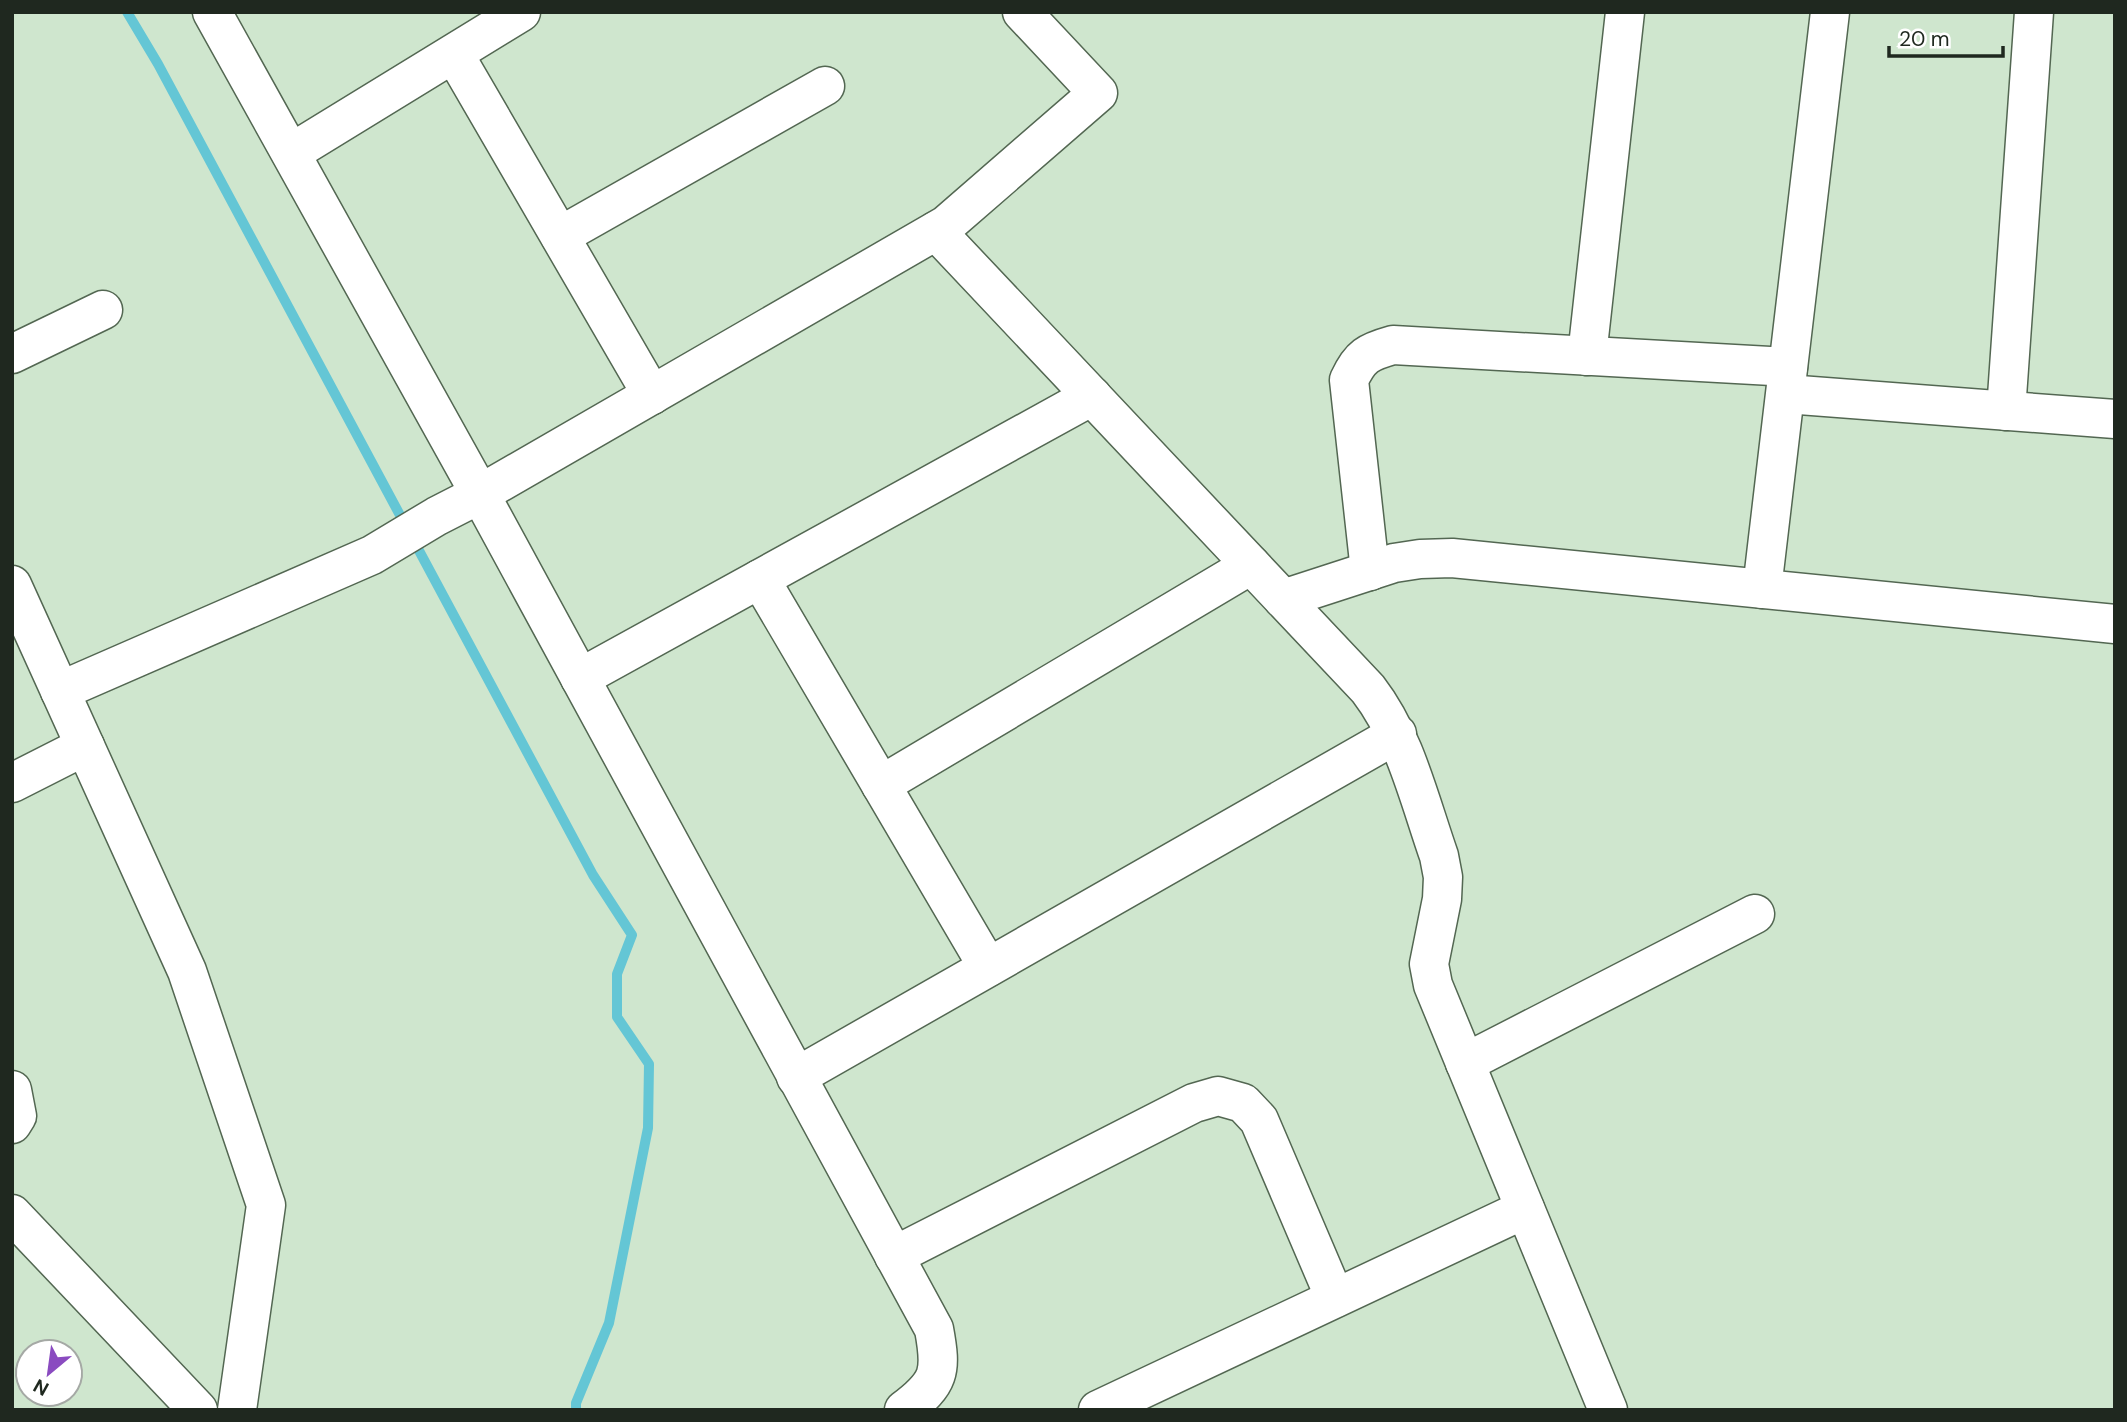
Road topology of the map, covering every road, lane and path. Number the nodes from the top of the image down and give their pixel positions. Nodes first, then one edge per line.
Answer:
1 (212, 12) edge
2 (521, 12) edge
3 (1022, 12) edge
4 (1625, 12) edge
5 (1830, 12) edge
6 (2034, 12) edge
7 (454, 54) junction
8 (825, 86) dead end
9 (291, 153) junction
10 (936, 231) junction
11 (560, 236) junction
12 (103, 310) dead end
13 (12, 354) edge
14 (1587, 356) junction
15 (1787, 380) junction
16 (652, 395) junction
17 (1092, 396) junction
18 (2006, 411) junction
19 (2115, 419) edge
20 (481, 494) junction
21 (1251, 565) junction
22 (1370, 571) junction
23 (760, 579) junction
24 (12, 585) edge
25 (1762, 589) junction
26 (1283, 599) junction
27 (2115, 624) edge
28 (580, 678) junction
29 (60, 691) junction
30 (1397, 734) junction
31 (85, 746) junction
32 (12, 783) edge
33 (881, 785) junction
34 (1755, 914) dead end
35 (988, 967) junction
36 (1465, 1063) junction
37 (796, 1077) junction
38 (12, 1090) edge
39 (12, 1124) edge
40 (1525, 1209) junction
41 (12, 1214) edge
42 (894, 1256) junction
43 (1335, 1298) junction
44 (198, 1410) edge
45 (237, 1410) edge
46 (904, 1410) edge
47 (1098, 1410) edge
48 (1608, 1410) edge

1 - 9 street
2 - 7 street
3 - 10 street
4 - 14 street
5 - 15 street
6 - 18 street
7 - 9 street
7 - 11 street
8 - 11 street
9 - 20 street
10 - 16 street
10 - 17 street
11 - 16 street
12 - 13 street
14 - 15 street
14 - 22 street
15 - 18 street
15 - 25 street
16 - 20 street
17 - 21 street
17 - 23 street
18 - 19 street
20 - 28 street
20 - 29 street
21 - 26 street
21 - 33 street
22 - 25 street
22 - 26 street
23 - 28 street
23 - 33 street
24 - 29 street
25 - 27 street
26 - 30 street
28 - 37 street
29 - 31 street
30 - 35 street
30 - 36 street
31 - 32 street
31 - 45 street
33 - 35 street
34 - 36 street
35 - 37 street
36 - 40 street
37 - 42 street
38 - 39 street
40 - 43 street
40 - 48 street
41 - 44 street
42 - 43 street
42 - 46 street
43 - 47 street

